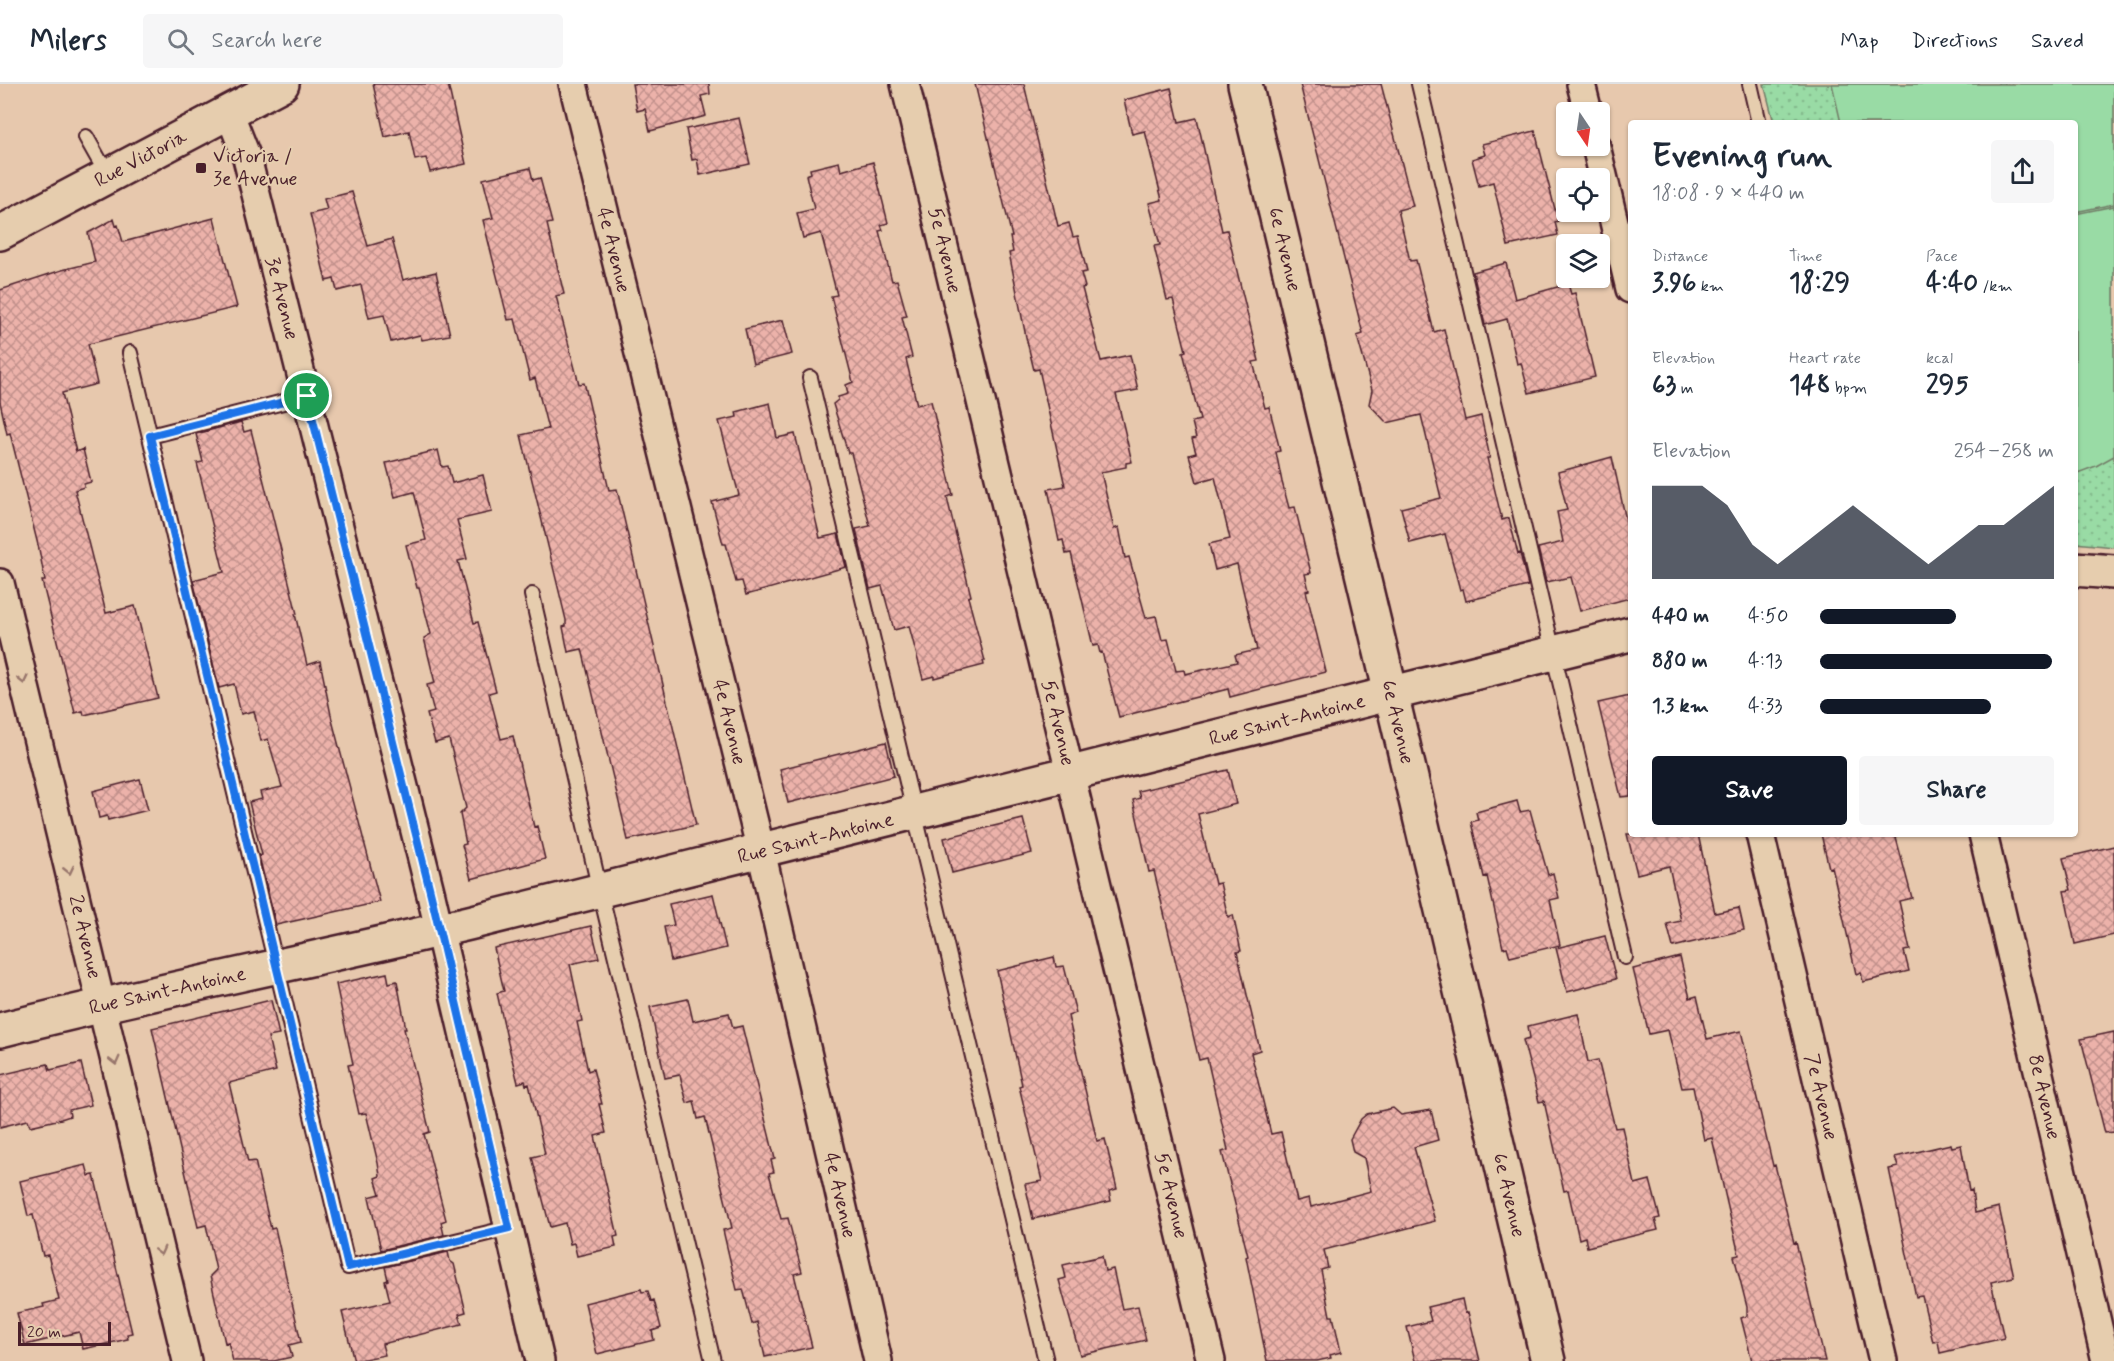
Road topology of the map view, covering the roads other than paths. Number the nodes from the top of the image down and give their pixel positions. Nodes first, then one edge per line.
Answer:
1 (282, 84) edge
2 (573, 84) edge
3 (905, 84) edge
4 (1245, 84) edge
5 (1419, 84) edge
6 (1581, 84) edge
7 (1750, 84) edge
8 (1586, 102) edge
9 (228, 112) junction
10 (1758, 120) edge
11 (86, 137) dead end
12 (1598, 156) edge
13 (108, 176) junction
14 (0, 233) edge
15 (1628, 280) edge
16 (130, 353) dead end
17 (810, 378) dead end
18 (307, 396) junction
19 (150, 436) junction
20 (2078, 569) edge
21 (2114, 572) edge
22 (0, 583) edge
23 (532, 596) dead end
24 (1628, 634) edge
25 (1554, 653) junction
26 (1391, 694) junction
27 (1071, 775) junction
28 (915, 813) junction
29 (1761, 837) edge
30 (1984, 837) edge
31 (762, 851) junction
32 (600, 891) junction
33 (440, 930) junction
34 (1625, 957) dead end
35 (277, 966) junction
36 (101, 1005) junction
37 (0, 1030) edge
38 (509, 1228) junction
39 (187, 1361) edge
40 (540, 1361) edge
41 (713, 1361) edge
42 (878, 1361) edge
43 (1046, 1361) edge
44 (1211, 1361) edge
45 (1548, 1361) edge
46 (1883, 1361) edge
47 (2106, 1361) edge

1 - 9 street, Rue Victoria
2 - 31 street, 4e Avenue
3 - 27 street, 5e Avenue
4 - 26 street, 6e Avenue
5 - 25 lane
6 - 8 street
7 - 10 lane
9 - 13 street, Rue Victoria
9 - 18 street, 3e Avenue
11 - 13 lane
12 - 15 street
13 - 14 street, Rue Victoria
16 - 19 lane
17 - 28 lane
18 - 19 lane
18 - 33 street, 3e Avenue
19 - 35 lane
20 - 21 street
22 -> 36 street, 2e Avenue
23 - 32 lane
24 - 25 street, Rue Saint-Antoine
25 - 26 street, Rue Saint-Antoine
25 - 34 lane
26 - 27 street, Rue Saint-Antoine
26 - 45 street, 6e Avenue
27 - 28 street, Rue Saint-Antoine
27 - 44 street, 5e Avenue
28 - 31 street, Rue Saint-Antoine
28 - 43 lane
29 - 46 street, 7e Avenue
30 - 47 street, 8e Avenue
31 - 32 street, Rue Saint-Antoine
31 - 42 street, 4e Avenue
32 - 33 street, Rue Saint-Antoine
32 - 41 lane
33 - 35 street, Rue Saint-Antoine
33 - 38 street, 3e Avenue
35 - 36 street, Rue Saint-Antoine
35 - 38 lane
36 - 37 street, Rue Saint-Antoine
36 -> 39 street, 2e Avenue
38 - 40 street, 3e Avenue

